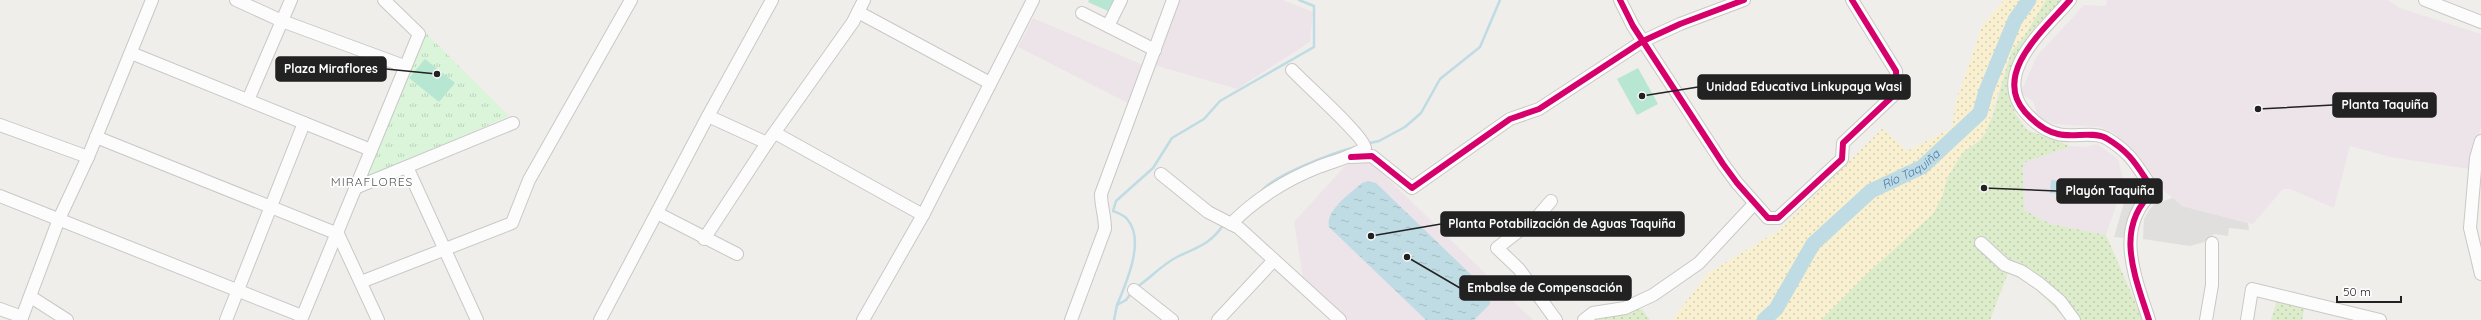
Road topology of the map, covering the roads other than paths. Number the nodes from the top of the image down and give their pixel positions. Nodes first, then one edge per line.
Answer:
1 (152, 0) edge
2 (236, 0) edge
3 (291, 0) edge
4 (384, 0) edge
5 (631, 0) edge
6 (772, 0) edge
7 (864, 0) edge
8 (1033, 0) edge
9 (1121, 0) edge
10 (1173, 0) edge
11 (1620, 0) edge
12 (1744, 0) edge
13 (1852, 0) edge
14 (2070, 0) edge
15 (2425, 0) edge
16 (858, 12) junction
17 (1082, 13) dead end
18 (282, 21) junction
19 (2481, 22) edge
20 (1108, 26) junction
21 (1643, 41) junction
22 (1155, 50) junction
23 (131, 53) junction
24 (404, 66) junction
25 (1292, 70) dead end
26 (990, 83) junction
27 (248, 100) junction
28 (708, 116) junction
29 (304, 123) junction
30 (513, 123) dead end
31 (0, 125) edge
32 (775, 133) junction
33 (96, 137) junction
34 (2481, 141) edge
35 (767, 143) junction
36 (371, 150) junction
37 (88, 157) junction
38 (1351, 157) junction
39 (407, 167) junction
40 (1161, 174) dead end
41 (355, 188) junction
42 (0, 196) edge
43 (1551, 201) dead end
44 (1754, 204) junction
45 (271, 208) junction
46 (657, 213) junction
47 (923, 215) junction
48 (59, 219) junction
49 (1231, 224) junction
50 (2476, 230) edge
51 (338, 234) junction
52 (704, 239) junction
53 (1981, 243) dead end
54 (2212, 243) dead end
55 (445, 250) junction
56 (737, 254) dead end
57 (1274, 260) junction
58 (2481, 274) edge
59 (361, 282) junction
60 (239, 290) junction
61 (1134, 290) dead end
62 (31, 297) junction
63 (0, 309) edge
64 (2354, 317) edge
65 (21, 318) edge
66 (301, 318) edge
67 (67, 320) edge
68 (226, 320) edge
69 (378, 320) edge
70 (477, 320) edge
71 (600, 320) edge
72 (863, 320) edge
73 (1071, 320) edge
74 (1172, 320) edge
75 (1218, 320) edge
76 (1340, 320) edge
77 (1556, 320) edge
78 (1584, 320) edge
79 (2074, 320) edge
80 (2149, 320) edge
81 (2206, 320) edge
82 (2247, 320) edge
83 (2380, 320) edge

1 - 23 street
2 - 18 street
3 - 18 street
4 - 24 street
5 - 55 street
6 - 28 street
7 - 16 street
8 - 26 street
9 - 20 street
10 - 22 street
11 - 21 street
12 - 21 street
13 - 44 street
14 - 80 street
15 - 19 street
16 - 26 street
16 - 32 street
17 - 20 street
18 - 24 street
18 - 27 street
20 - 22 street
21 - 38 street
21 - 44 street
22 - 73 street
23 - 27 street
23 - 33 street
24 - 36 street
25 - 38 street
26 - 47 street
27 - 29 street
28 - 35 street
28 - 46 street
29 - 36 street
29 - 45 street
30 - 39 street
31 - 37 street
32 - 35 street
32 - 47 street
33 - 37 street
33 - 45 street
34 - 50 street
35 - 52 street
36 - 41 street
37 - 48 street
38 - 49 street
39 - 41 street
39 - 55 street
40 - 49 street
41 - 51 street
42 - 48 street
43 - 77 street
44 - 78 street
45 - 51 street
45 - 60 street
46 - 52 street
46 - 71 street
47 - 72 street
48 - 60 street
48 - 62 street
49 - 57 street
50 - 58 street
51 - 59 street
51 - 66 street
52 - 56 street
53 - 79 street
54 - 81 street
55 - 59 street
55 - 70 street
57 - 75 street
57 - 76 street
59 - 69 street
60 - 66 street
60 - 68 street
61 - 74 street
62 - 65 street
62 - 67 street
63 - 65 street
64 - 82 street
64 - 83 street

